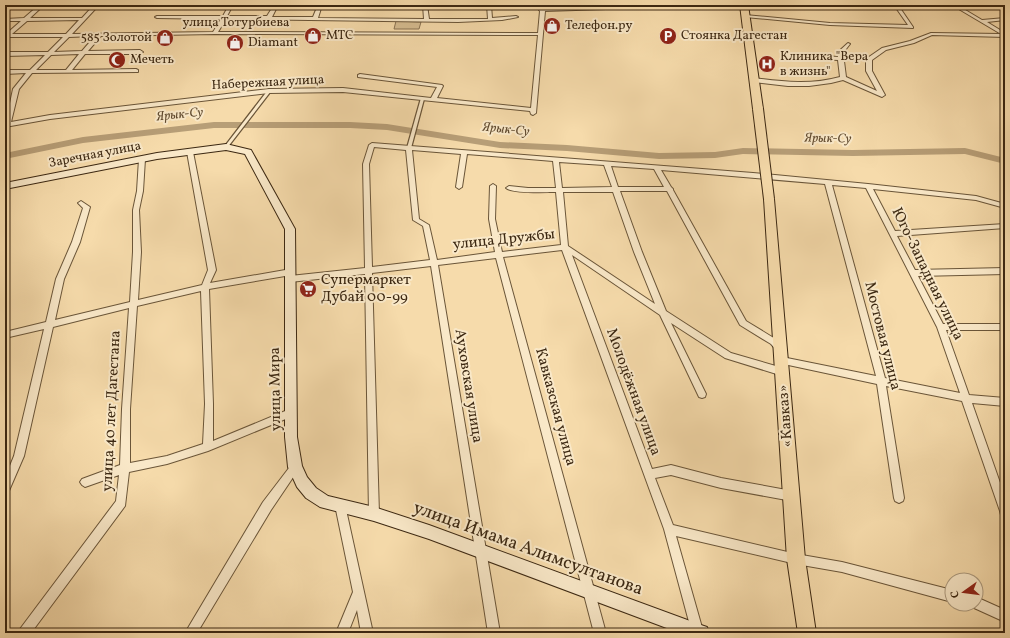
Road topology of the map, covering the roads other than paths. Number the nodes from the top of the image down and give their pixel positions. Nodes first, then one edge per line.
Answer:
1 (42, 5) edge
2 (97, 5) edge
3 (232, 5) edge
4 (276, 5) edge
5 (320, 5) edge
6 (426, 5) edge
7 (488, 5) edge
8 (697, 5) edge
9 (730, 5) edge
10 (744, 5) edge
11 (896, 5) edge
12 (955, 5) edge
13 (542, 8) edge
14 (225, 16) junction
15 (745, 16) junction
16 (157, 17) dead end
17 (516, 17) dead end
18 (269, 18) junction
19 (490, 18) junction
20 (25, 19) junction
21 (84, 19) junction
22 (315, 19) junction
23 (1005, 19) edge
24 (5, 20) edge
25 (427, 20) junction
26 (982, 21) junction
27 (215, 33) junction
28 (99, 34) junction
29 (539, 34) junction
30 (68, 35) junction
31 (1005, 35) edge
32 (6, 36) edge
33 (848, 44) dead end
34 (140, 52) dead end
35 (85, 53) junction
36 (5, 54) edge
37 (49, 54) junction
38 (784, 55) dead end
39 (841, 59) junction
40 (136, 71) dead end
41 (5, 72) edge
42 (30, 72) junction
43 (67, 72) junction
44 (360, 76) dead end
45 (843, 78) junction
46 (754, 80) junction
47 (269, 91) junction
48 (422, 99) junction
49 (433, 100) junction
50 (6, 124) edge
51 (5, 131) edge
52 (226, 147) junction
53 (409, 148) junction
54 (190, 152) junction
55 (464, 153) junction
56 (142, 159) junction
57 (556, 160) junction
58 (607, 164) junction
59 (657, 168) junction
60 (828, 183) junction
61 (5, 186) edge
62 (493, 186) dead end
63 (868, 186) junction
64 (459, 187) dead end
65 (510, 188) dead end
66 (559, 189) junction
67 (615, 189) junction
68 (670, 189) junction
69 (81, 203) dead end
70 (1005, 206) edge
71 (1005, 226) edge
72 (892, 234) junction
73 (565, 247) junction
74 (499, 254) junction
75 (434, 262) junction
76 (1005, 271) edge
77 (368, 272) junction
78 (913, 273) junction
79 (290, 275) junction
80 (205, 287) junction
81 (132, 305) junction
82 (663, 314) junction
83 (50, 324) junction
84 (941, 327) junction
85 (1005, 327) edge
86 (5, 335) edge
87 (782, 361) junction
88 (880, 380) junction
89 (702, 394) dead end
90 (965, 398) junction
91 (1005, 402) edge
92 (290, 413) junction
93 (208, 447) junction
94 (295, 467) junction
95 (125, 468) junction
96 (649, 474) junction
97 (85, 482) dead end
98 (5, 490) edge
99 (792, 496) junction
100 (899, 498) dead end
101 (340, 505) junction
102 (1005, 511) edge
103 (374, 514) junction
104 (669, 529) junction
105 (481, 551) junction
106 (796, 559) junction
107 (589, 591) junction
108 (358, 593) junction
109 (944, 594) edge
110 (984, 607) edge
111 (1005, 616) edge
112 (699, 632) edge
113 (24, 633) edge
114 (191, 633) edge
115 (342, 633) edge
116 (367, 633) edge
117 (494, 633) edge
118 (600, 633) edge
119 (807, 633) edge

1 - 20 street
2 - 21 street
3 - 14 street
4 - 18 street
5 - 22 street
6 - 25 street
7 - 19 street
8 - 13 street
9 - 10 street
10 - 15 highway, «Кавказ»
11 - 15 street
12 - 26 street
13 - 29 street
14 - 16 street
14 - 18 street
14 - 27 street
15 - 46 highway, «Кавказ»
17 - 19 street
18 - 22 street
19 - 25 street
20 - 21 street
20 - 24 street
20 - 32 street
21 - 30 street
22 - 25 street
23 - 26 street
26 - 31 street
27 - 28 street, улица Тотурбиева
27 - 29 street, улица Тотурбиева
28 - 30 street, улица Тотурбиева
28 - 35 street
29 - 49 street, Набережная улица
30 - 32 street, улица Тотурбиева
30 - 37 street
31 - 45 street
33 - 39 street
34 - 35 street
35 - 37 street
35 - 43 street
36 - 37 street
37 - 42 street
38 - 39 street
39 - 45 street
40 - 43 street
41 - 42 street
42 - 43 street
42 - 50 street
44 - 49 street
45 - 46 street
46 - 87 highway, «Кавказ», bridge
47 - 48 street, Набережная улица
47 - 50 street, Набережная улица
47 - 52 street
48 - 49 street, Набережная улица
48 - 53 street
50 - 51 street
52 - 54 main road, Заречная улица
52 - 79 main road, улица Мира
53 - 55 street
53 - 75 street, Ауховская улица
53 - 77 street
54 - 56 main road, Заречная улица
54 - 80 street
55 - 57 street
55 - 64 street
56 - 61 main road, Заречная улица
56 - 81 street, улица 40 лет Дагестана
57 - 58 street
57 - 66 street, Молодёжная улица
58 - 59 street
58 - 67 street
59 - 60 street
59 - 68 street
60 - 63 street
60 - 88 street, Мостовая улица
62 - 74 street, Кавказская улица
63 - 70 street
63 - 72 street, Юго-Западная улица
65 - 66 street
66 - 67 street
66 - 73 street, Молодёжная улица
67 - 68 street
67 - 82 street
68 - 87 street
69 - 83 street
71 - 72 street
72 - 78 street, Юго-Западная улица
73 - 74 street, улица Дружбы
73 - 82 street, улица Дружбы
73 - 96 street, Молодёжная улица
74 - 75 street, улица Дружбы
74 - 107 street, Кавказская улица
75 - 77 street, улица Дружбы
75 - 105 street, Ауховская улица
76 - 78 street
77 - 79 street, улица Дружбы
77 - 103 street
78 - 84 street, Юго-Западная улица
79 - 80 street, улица Дружбы
79 - 92 main road, улица Мира
80 - 81 street, улица Дружбы
80 - 93 street
81 - 83 street, улица Дружбы
81 - 95 street, улица 40 лет Дагестана
82 - 87 street, улица Дружбы
82 - 89 street
83 - 86 street, улица Дружбы
83 - 98 street
84 - 85 street
84 - 90 street, Юго-Западная улица
87 - 88 street, улица Дружбы
87 - 99 highway, «Кавказ»
88 - 90 street, улица Дружбы
88 - 100 street, Мостовая улица
90 - 91 street, улица Дружбы
90 - 102 street, Юго-Западная улица
92 - 93 street
92 - 94 main road, улица Мира
93 - 95 street
94 - 101 main road, улица Мира
94 - 114 street
95 - 97 street
95 - 113 street, улица 40 лет Дагестана
96 - 99 street
96 - 104 street, Молодёжная улица
99 - 106 highway, «Кавказ»
101 - 103 main road, улица Имама Алимсултанова
101 - 108 street
103 - 105 main road, улица Имама Алимсултанова
104 - 106 street
104 - 112 street, Молодёжная улица
105 - 107 main road, улица Имама Алимсултанова
105 - 117 street, Ауховская улица
106 - 109 street
106 - 119 highway, «Кавказ»
107 - 112 main road, улица Имама Алимсултанова
107 - 118 street, Кавказская улица
108 - 115 street
108 - 116 street
110 - 111 street

